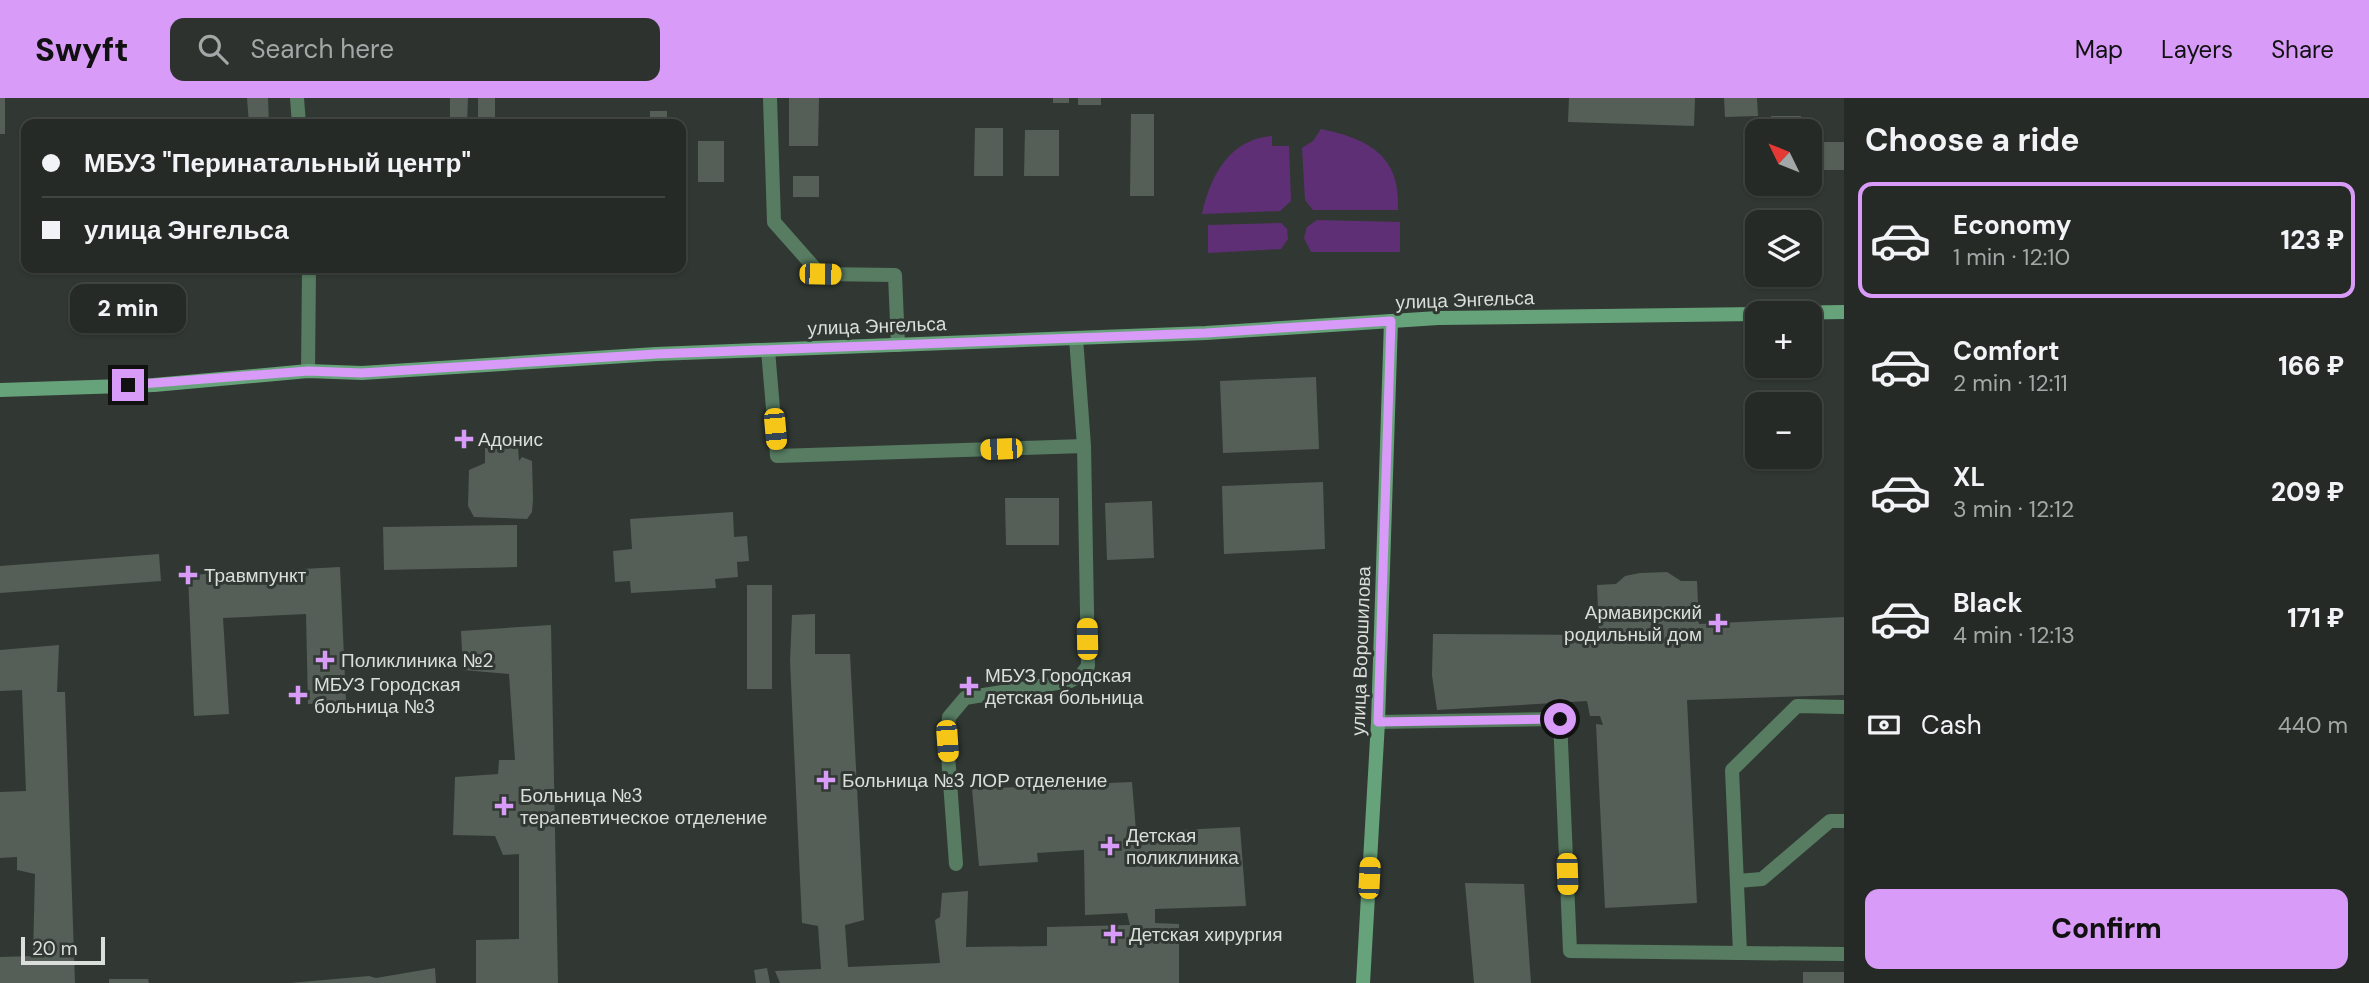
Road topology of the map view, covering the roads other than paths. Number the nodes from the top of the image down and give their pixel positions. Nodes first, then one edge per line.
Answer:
1 (298, 98) edge
2 (770, 98) edge
3 (299, 119) edge
4 (309, 273) edge
5 (1822, 312) edge
6 (1844, 312) edge
7 (1745, 314) edge
8 (1391, 321) junction
9 (1076, 338) junction
10 (898, 345) junction
11 (768, 350) junction
12 (308, 371) junction
13 (0, 390) edge
14 (1084, 446) junction
15 (1844, 706) edge
16 (1378, 722) junction
17 (1844, 821) edge
18 (956, 864) dead end
19 (1737, 881) junction
20 (1740, 953) junction
21 (1844, 954) edge
22 (1363, 983) edge

1 - 3 street
2 - 10 street
4 - 12 street
5 - 6 main road
7 - 8 main road, улица Энгельса
8 - 9 main road, улица Энгельса
8 - 16 main road, улица Ворошилова
9 - 10 main road, улица Энгельса
9 - 14 street
10 - 11 main road, улица Энгельса
11 - 12 main road, улица Энгельса
11 - 14 street
12 - 13 main road, улица Энгельса
14 - 18 street
15 - 19 street
16 - 20 street
16 - 22 main road, улица Ворошилова
17 - 19 street
19 - 20 street
20 - 21 street

